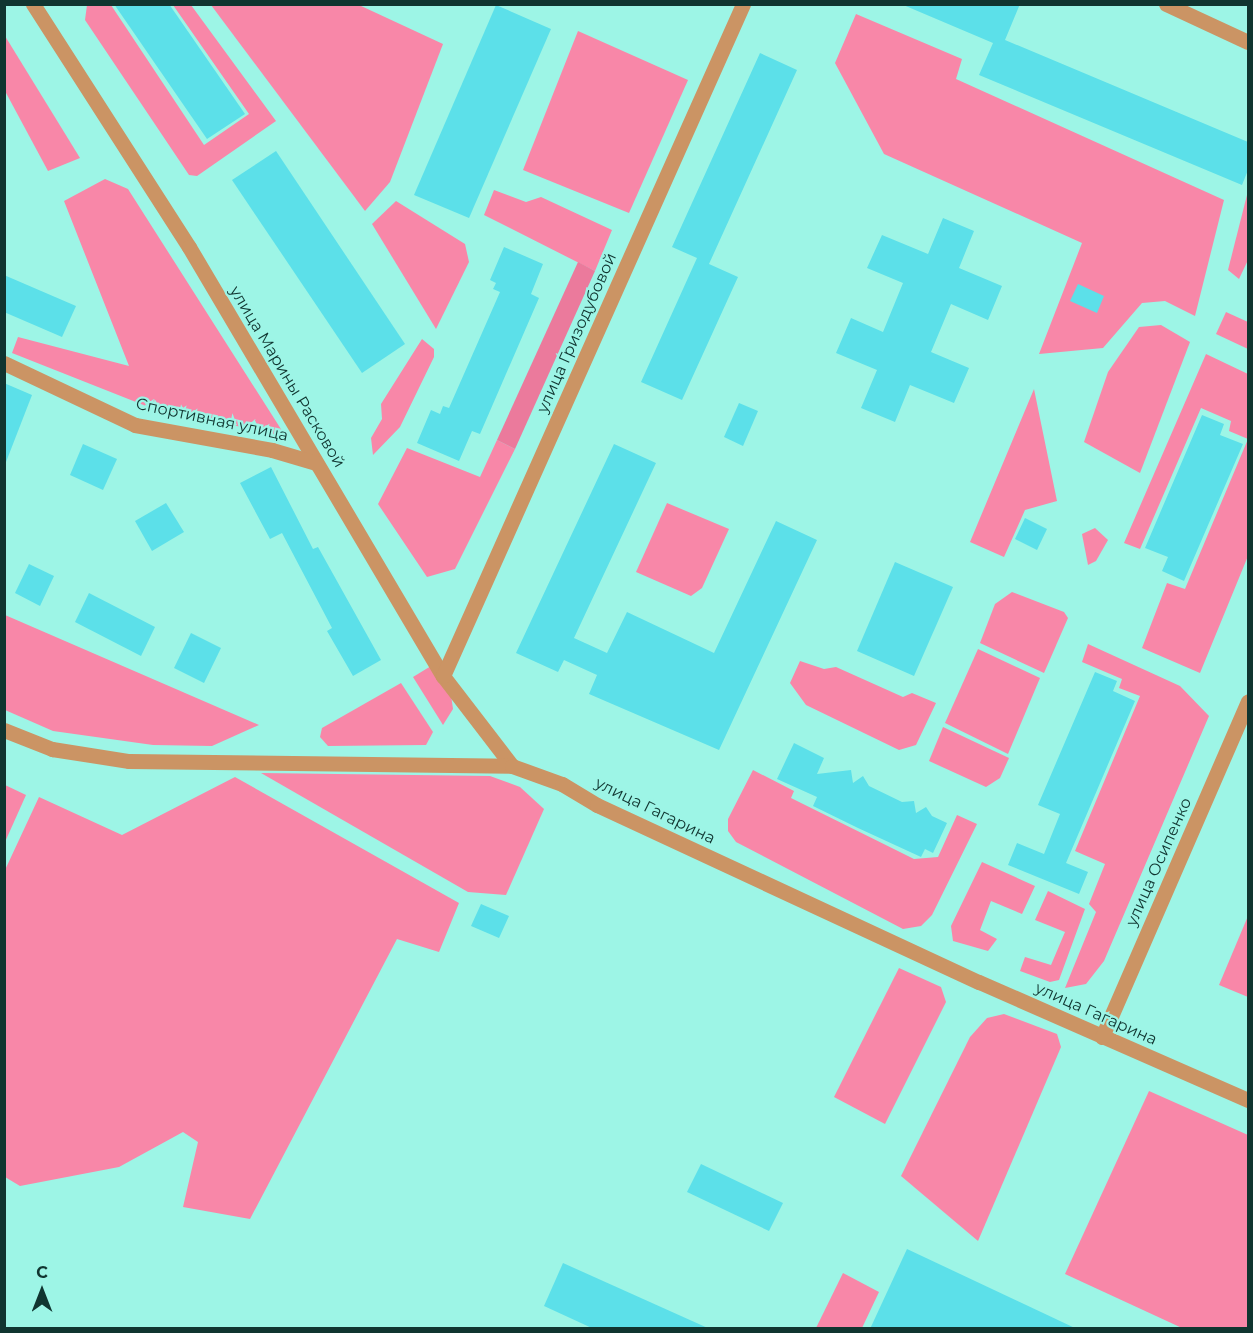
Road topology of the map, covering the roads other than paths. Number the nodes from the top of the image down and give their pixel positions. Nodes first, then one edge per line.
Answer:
1 (33, 4) edge
2 (743, 4) edge
3 (1166, 4) edge
4 (1248, 42) edge
5 (4, 363) edge
6 (316, 463) junction
7 (443, 676) junction
8 (1248, 701) edge
9 (4, 730) edge
10 (512, 766) junction
11 (1102, 1037) junction
12 (1248, 1100) edge

1 - 6 street, улица Марины Расковой
2 - 7 street, улица Гризодубовой
3 - 4 street
5 - 6 street, Спортивная улица
6 - 7 street, улица Марины Расковой
7 - 10 street, улица Марины Расковой
8 - 11 street, улица Осипенко
9 - 10 street, улица Гагарина
10 - 11 street, улица Гагарина
11 - 12 street, улица Гагарина

